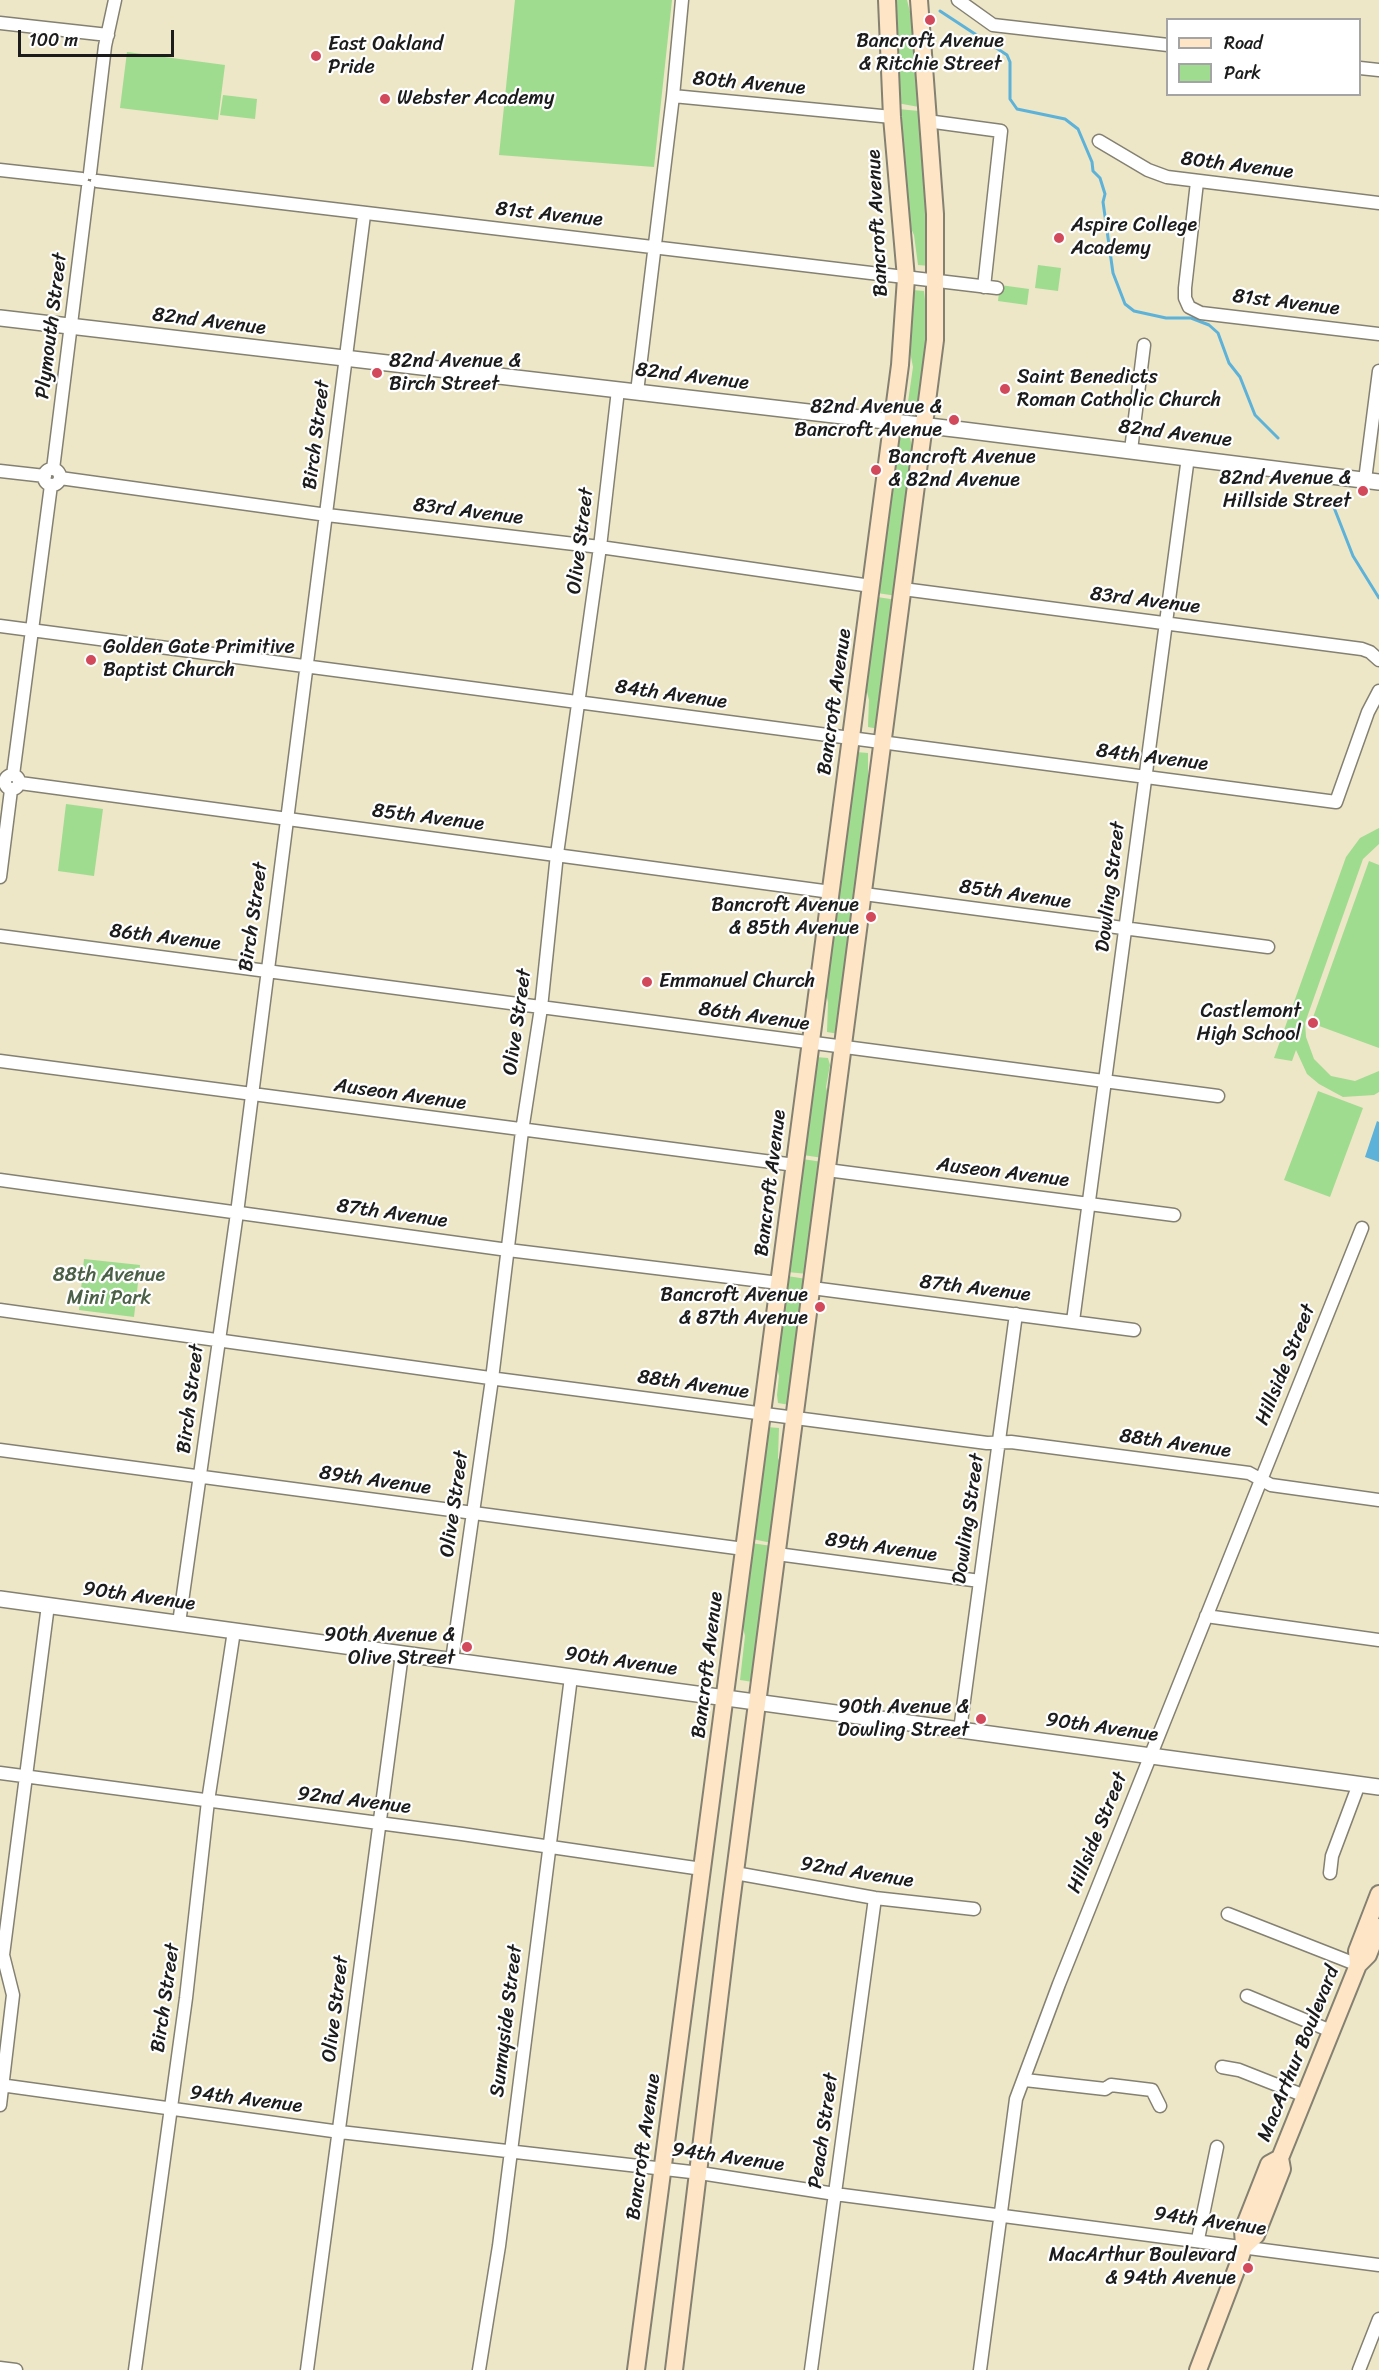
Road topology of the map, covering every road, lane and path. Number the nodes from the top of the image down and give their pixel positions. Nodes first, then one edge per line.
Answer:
1 (115, 0) edge
2 (682, 0) edge
3 (887, 0) edge
4 (919, 0) edge
5 (958, 0) edge
6 (0, 23) edge
7 (108, 35) junction
8 (1166, 45) edge
9 (1361, 68) edge
10 (1379, 70) edge
11 (673, 96) junction
12 (892, 117) junction
13 (927, 121) junction
14 (1099, 141) dead end
15 (0, 170) edge
16 (89, 180) junction
17 (1197, 182) junction
18 (1379, 202) edge
19 (364, 215) junction
20 (655, 246) junction
21 (906, 278) junction
22 (937, 282) junction
23 (984, 287) junction
24 (997, 288) dead end
25 (0, 318) edge
26 (72, 326) junction
27 (1379, 334) edge
28 (1144, 345) dead end
29 (346, 358) junction
30 (1379, 371) edge
31 (618, 390) junction
32 (637, 392) junction
33 (892, 423) junction
34 (924, 426) junction
35 (1131, 450) junction
36 (1188, 457) junction
37 (0, 471) edge
38 (52, 477) junction
39 (1372, 481) edge
40 (327, 515) junction
41 (600, 547) junction
42 (871, 586) junction
43 (903, 589) junction
44 (1166, 624) junction
45 (0, 626) edge
46 (32, 629) junction
47 (1379, 660) edge
48 (308, 667) junction
49 (1379, 691) edge
50 (579, 703) junction
51 (851, 739) junction
52 (883, 743) junction
53 (1145, 777) junction
54 (10, 782) edge
55 (287, 820) junction
56 (557, 854) junction
57 (0, 877) edge
58 (831, 892) junction
59 (864, 894) junction
60 (1126, 930) junction
61 (0, 936) edge
62 (1268, 947) dead end
63 (267, 970) junction
64 (541, 1008) junction
65 (811, 1044) junction
66 (843, 1049) junction
67 (0, 1061) edge
68 (1105, 1082) junction
69 (251, 1094) junction
70 (1218, 1096) dead end
71 (522, 1131) junction
72 (795, 1166) junction
73 (827, 1170) junction
74 (0, 1180) edge
75 (1089, 1204) junction
76 (237, 1213) junction
77 (1174, 1215) dead end
78 (1362, 1228) dead end
79 (508, 1250) junction
80 (779, 1283) junction
81 (812, 1287) junction
82 (0, 1310) edge
83 (1016, 1314) junction
84 (1073, 1321) junction
85 (1134, 1330) dead end
86 (218, 1341) junction
87 (492, 1379) junction
88 (762, 1413) junction
89 (795, 1418) junction
90 (999, 1443) junction
91 (0, 1450) edge
92 (201, 1477) junction
93 (1261, 1480) junction
94 (1379, 1500) edge
95 (473, 1514) junction
96 (744, 1549) junction
97 (777, 1554) junction
98 (980, 1581) junction
99 (0, 1599) edge
100 (48, 1605) junction
101 (1206, 1616) junction
102 (179, 1623) junction
103 (234, 1631) junction
104 (1379, 1640) edge
105 (402, 1654) junction
106 (452, 1660) junction
107 (571, 1677) junction
108 (725, 1697) junction
109 (758, 1702) junction
110 (960, 1730) junction
111 (1150, 1755) junction
112 (0, 1773) edge
113 (25, 1777) junction
114 (1359, 1784) junction
115 (1379, 1787) edge
116 (208, 1801) junction
117 (379, 1825) junction
118 (548, 1848) junction
119 (702, 1869) junction
120 (735, 1873) junction
121 (1330, 1873) dead end
122 (1379, 1894) edge
123 (875, 1898) junction
124 (974, 1909) dead end
125 (1228, 1914) dead end
126 (1379, 1927) edge
127 (1358, 1965) junction
128 (1247, 1996) dead end
129 (1331, 2031) junction
130 (1222, 2067) dead end
131 (1025, 2080) junction
132 (1, 2086) edge
133 (1305, 2097) junction
134 (0, 2105) edge
135 (1160, 2106) dead end
136 (169, 2110) junction
137 (340, 2132) junction
138 (1217, 2147) dead end
139 (511, 2150) junction
140 (663, 2168) junction
141 (700, 2173) junction
142 (835, 2193) junction
143 (1001, 2214) junction
144 (1197, 2239) junction
145 (1244, 2246) junction
146 (1379, 2265) edge
147 (1379, 2319) edge
148 (0, 2368) edge
149 (16, 2370) edge
150 (135, 2370) edge
151 (307, 2370) edge
152 (479, 2370) edge
153 (636, 2370) edge
154 (674, 2370) edge
155 (811, 2370) edge
156 (980, 2370) edge
157 (1198, 2370) edge
158 (1359, 2370) edge

1 - 7 street, Plymouth Street
2 - 11 street
3 - 12 main road, Bancroft Avenue
4 - 13 main road
5 - 8 street
6 - 7 street
7 - 16 street, Plymouth Street
9 - 10 street
11 - 12 street, 80th Avenue
11 - 20 street
12 - 21 main road, Bancroft Avenue
13 - 22 main road
13 - 23 street
14 - 17 street, 80th Avenue
15 - 16 street, 81st Avenue
16 - 19 street, 81st Avenue
16 - 26 street, Plymouth Street
17 - 18 street, 80th Avenue
17 - 27 street, 81st Avenue
19 - 20 street, 81st Avenue
19 - 29 street, Birch Street
20 - 21 street, 81st Avenue
20 - 32 street
21 - 22 street, 81st Avenue
21 - 33 main road, Bancroft Avenue
22 - 23 street, 81st Avenue
22 - 34 main road
23 - 24 street, 81st Avenue
25 - 26 street, 82nd Avenue
26 - 29 street, 82nd Avenue
26 - 38 street, Plymouth Street
28 - 35 street
29 - 31 street, 82nd Avenue
29 - 40 street, Birch Street
30 - 39 street
31 - 32 street, 82nd Avenue
31 - 41 street, Olive Street
32 - 33 street, 82nd Avenue
33 - 34 street, 82nd Avenue
33 - 42 main road, Bancroft Avenue
34 - 35 street, 82nd Avenue
34 - 43 main road
35 - 36 street, 82nd Avenue
36 - 39 street, 82nd Avenue
36 - 44 street, Dowling Street
37 - 38 street, 83rd Avenue
38 - 40 street, 83rd Avenue
38 - 46 street, Plymouth Street
40 - 41 street, 83rd Avenue
40 - 48 street, Birch Street
41 - 42 street, 83rd Avenue
41 - 50 street, Olive Street
42 - 51 main road, Bancroft Avenue
43 - 44 street, 83rd Avenue
43 - 52 main road
44 - 47 street, 83rd Avenue
44 - 53 street, Dowling Street
45 - 46 street, 84th Avenue
46 - 48 street, 84th Avenue
46 - 54 street, Plymouth Street
48 - 50 street, 84th Avenue
48 - 55 street, Birch Street
49 - 53 street, 84th Avenue
50 - 51 street, 84th Avenue
50 - 56 street, Olive Street
51 - 52 street, 84th Avenue
51 - 58 main road, Bancroft Avenue
52 - 53 street, 84th Avenue
52 - 59 main road
53 - 60 street, Dowling Street
54 - 55 street, 85th Avenue
54 - 57 street, Plymouth Street
55 - 56 street, 85th Avenue
55 - 63 street, Birch Street
56 - 58 street, 85th Avenue
56 - 64 street, Olive Street
58 - 65 main road, Bancroft Avenue
59 - 60 street, 85th Avenue
59 - 66 main road
60 - 62 street, 85th Avenue
60 - 68 street, Dowling Street
61 - 63 street, 86th Avenue
63 - 64 street, 86th Avenue
63 - 69 street, Birch Street
64 - 65 street, 86th Avenue
64 - 71 street, Olive Street
65 - 66 street, 86th Avenue
65 - 72 main road, Bancroft Avenue
66 - 68 street, 86th Avenue
66 - 73 main road
67 - 69 street, Auseon Avenue
68 - 70 street, 86th Avenue
68 - 75 street, Dowling Street
69 - 71 street, Auseon Avenue
69 - 76 street, Birch Street
71 - 72 street, Auseon Avenue
71 - 79 street, Olive Street
72 - 80 main road, Bancroft Avenue
73 - 75 street, Auseon Avenue
73 - 81 main road
74 - 76 street, 87th Avenue
75 - 77 street, Auseon Avenue
75 - 84 street, Dowling Street
76 - 79 street, 87th Avenue
76 - 86 street, Birch Street
78 - 93 street, Hillside Street
79 - 80 street, 87th Avenue
79 - 87 street, Olive Street
80 - 88 main road, Bancroft Avenue
81 - 83 street, 87th Avenue
81 - 89 main road
82 - 86 street, 88th Avenue
83 - 84 street, 87th Avenue
83 - 90 street, Dowling Street
84 - 85 street, 87th Avenue
86 - 87 street, 88th Avenue
86 - 92 street, Birch Street
87 - 88 street, 88th Avenue
87 - 95 street, Olive Street
88 - 89 street, 88th Avenue
88 - 96 main road, Bancroft Avenue
89 - 90 street, 88th Avenue
89 - 97 main road
90 - 93 street, 88th Avenue
90 - 98 street, Dowling Street
91 - 92 street, 89th Avenue
92 - 95 street, 89th Avenue
92 - 102 street, Birch Street
93 - 94 street, 88th Avenue
93 - 101 street, Hillside Street
95 - 96 street, 89th Avenue
95 - 106 street, Olive Street
96 - 108 main road, Bancroft Avenue
97 - 98 street, 89th Avenue
97 - 109 main road
98 - 110 street, Dowling Street
99 - 100 street, 90th Avenue
100 - 102 street, 90th Avenue
100 - 113 street
101 - 104 street
101 - 111 street, Hillside Street
102 - 103 street, 90th Avenue
103 - 105 street, 90th Avenue
103 - 116 street, Birch Street
105 - 106 street, 90th Avenue
105 - 117 street, Olive Street
106 - 107 street, 90th Avenue
107 - 108 street, 90th Avenue
107 - 118 street, Sunnyside Street
108 - 109 street, 90th Avenue
108 - 119 main road, Bancroft Avenue
109 - 110 street, 90th Avenue
109 - 120 main road
110 - 111 street, 90th Avenue
111 - 114 street, 90th Avenue
111 - 131 street, Hillside Street
112 - 113 street, 92nd Avenue
113 - 116 street, 92nd Avenue
113 - 132 street
114 - 115 street, 90th Avenue
114 - 121 street
116 - 117 street, 92nd Avenue
116 - 136 street, Birch Street
117 - 118 street, 92nd Avenue
117 - 137 street, Olive Street
118 - 119 street, 92nd Avenue
118 - 139 street, Sunnyside Street
119 - 140 main road, Bancroft Avenue
120 - 123 street, 92nd Avenue
120 - 141 main road
122 - 127 main road, MacArthur Boulevard
123 - 124 street, 92nd Avenue
123 - 142 street, Peach Street
125 - 127 street
126 - 127 main road, MacArthur Boulevard
127 - 129 main road, MacArthur Boulevard
128 - 129 street
129 - 133 main road, MacArthur Boulevard
130 - 133 street
131 - 135 street
131 - 143 street, Hillside Street
132 - 134 street
132 - 136 street, 94th Avenue
133 - 145 main road, MacArthur Boulevard
136 - 137 street, 94th Avenue
136 - 150 street, Birch Street
137 - 139 street, 94th Avenue
137 - 151 street, Olive Street
138 - 144 street
139 - 140 street, 94th Avenue
139 - 152 street, Sunnyside Street
140 - 141 street, 94th Avenue
140 - 153 main road, Bancroft Avenue
141 - 142 street, 94th Avenue
141 - 154 main road
142 - 143 street, 94th Avenue
142 - 155 street, Peach Street
143 - 144 street, 94th Avenue
143 - 156 street, Hillside Street
144 - 145 street, 94th Avenue
145 - 146 street, 94th Avenue
145 - 157 main road, MacArthur Boulevard
147 - 158 street
148 - 149 street

